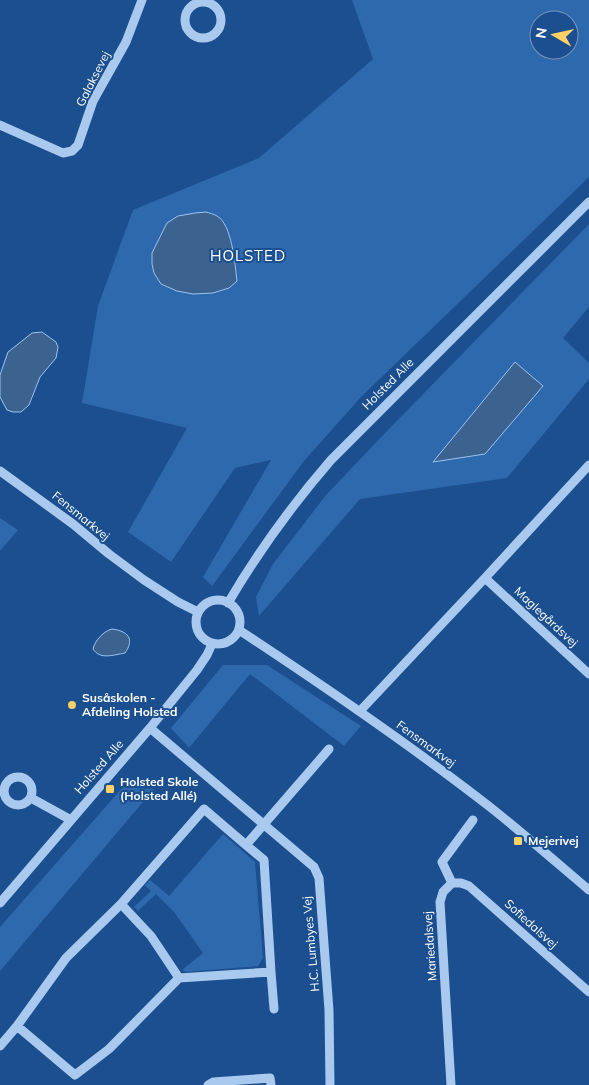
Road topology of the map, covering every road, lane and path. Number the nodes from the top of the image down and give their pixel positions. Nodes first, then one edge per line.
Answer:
1 (142, 0) edge
2 (188, 3) edge
3 (0, 125) edge
4 (589, 202) edge
5 (589, 465) edge
6 (0, 471) edge
7 (581, 474) junction
8 (589, 481) edge
9 (485, 578) junction
10 (228, 603) junction
11 (198, 612) junction
12 (239, 630) junction
13 (212, 644) junction
14 (589, 674) edge
15 (360, 711) junction
16 (150, 728) junction
17 (329, 749) dead end
18 (31, 798) dead end
19 (71, 820) junction
20 (473, 820) dead end
21 (264, 825) junction
22 (246, 845) junction
23 (452, 883) junction
24 (589, 890) edge
25 (0, 903) edge
26 (122, 904) junction
27 (271, 972) junction
28 (179, 978) junction
29 (589, 992) edge
30 (274, 1009) dead end
31 (17, 1026) junction
32 (0, 1046) edge
33 (208, 1085) edge
34 (271, 1085) edge
35 (330, 1085) edge
36 (451, 1085) edge

1 - 3 street, Galaksevej
2 - 2 street
4 - 10 street, Holsted Alle
5 - 7 street
6 - 11 street, Fensmarkvej
7 - 8 street
7 - 9 street
9 - 14 street, Maglegårdsvej
9 - 15 street
10 - 11 street
10 - 12 street
11 - 13 street
12 - 13 street
12 - 15 street, Fensmarkvej
13 - 16 street, Holsted Alle
15 - 24 street, Fensmarkvej
16 - 19 street, Holsted Alle
16 - 21 street, H.C. Lumbyes Vej
17 - 21 street
18 - 19 street
19 - 25 street, Holsted Alle
20 - 23 street
21 - 22 street
21 - 35 street, H.C. Lumbyes Vej
22 - 26 street
22 - 27 street
23 - 29 street, Sofiedalsvej
23 - 36 street, Mariedalsvej
26 - 28 street
26 - 31 street
27 - 28 street
27 - 30 street
28 - 31 street
31 - 32 street
33 - 34 street

